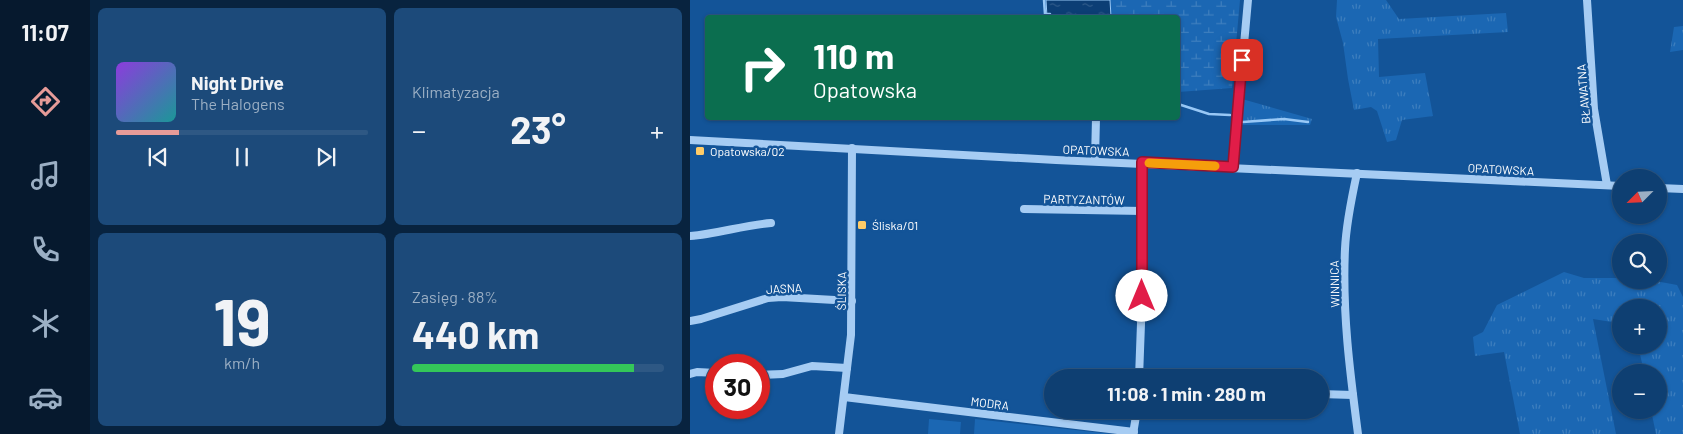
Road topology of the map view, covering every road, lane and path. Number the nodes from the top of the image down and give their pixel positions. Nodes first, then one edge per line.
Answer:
1 (1248, 0) edge
2 (1587, 0) edge
3 (1096, 120) edge
4 (690, 140) edge
5 (852, 148) junction
6 (1095, 160) junction
7 (1142, 162) junction
8 (1233, 167) junction
9 (1357, 173) junction
10 (1607, 185) junction
11 (1612, 185) edge
12 (1668, 188) edge
13 (1683, 189) edge
14 (1024, 209) dead end
15 (1143, 211) junction
16 (772, 223) dead end
17 (690, 236) edge
18 (852, 300) junction
19 (690, 321) edge
20 (847, 368) junction
21 (1139, 369) edge
22 (705, 372) edge
23 (690, 374) edge
24 (770, 375) edge
25 (1329, 395) edge
26 (1353, 396) junction
27 (844, 397) junction
28 (1136, 419) edge
29 (1134, 433) edge
30 (839, 434) edge
31 (1358, 434) edge

1 - 8 street
2 - 10 street, BŁAWATNA
3 - 6 street
4 - 5 street, OPATOWSKA
5 - 6 street, OPATOWSKA
5 - 18 street, ŚLISKA
6 - 7 street, OPATOWSKA
7 - 8 street, OPATOWSKA
7 - 15 street, PARTYZANTÓW
8 - 9 street, OPATOWSKA
9 - 10 street, OPATOWSKA
9 - 26 street, WINNICA
10 - 11 street, OPATOWSKA
12 - 13 street
14 - 15 street, PARTYZANTÓW
15 - 21 street, PARTYZANTÓW
16 - 17 street
18 - 19 street, JASNA
18 - 20 street, ŚLISKA
20 - 24 street
20 - 27 street, ŚLISKA
22 - 23 street
25 - 26 street
26 - 31 street, WINNICA
27 - 29 street, MODRA
27 - 30 street, ŚLISKA
28 - 29 street

